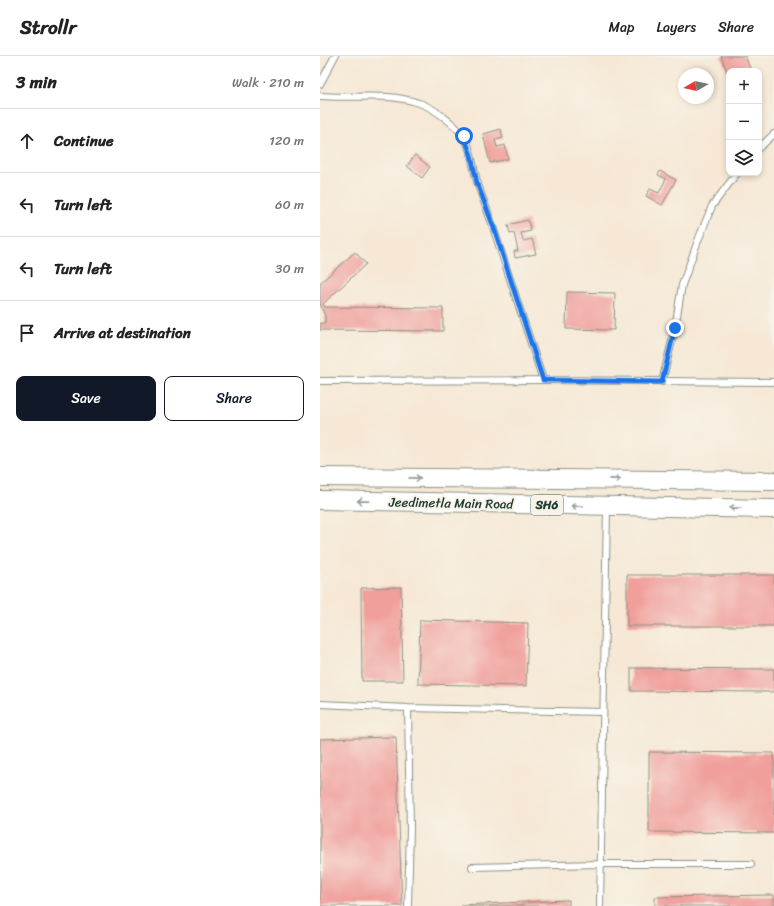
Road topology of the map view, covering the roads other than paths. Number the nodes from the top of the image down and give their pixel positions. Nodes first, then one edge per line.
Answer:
1 (335, 56) edge
2 (320, 84) edge
3 (320, 96) edge
4 (774, 134) edge
5 (762, 145) edge
6 (735, 176) edge
7 (543, 380) junction
8 (320, 381) edge
9 (662, 382) junction
10 (774, 382) edge
11 (320, 477) edge
12 (774, 481) edge
13 (320, 500) edge
14 (607, 507) junction
15 (774, 509) edge
16 (320, 704) edge
17 (408, 708) junction
18 (603, 712) junction
19 (600, 864) junction
20 (751, 864) dead end
21 (472, 867) dead end
22 (408, 906) edge
23 (600, 906) edge

1 - 2 lane
3 - 7 lane
4 - 5 lane
6 - 9 lane
7 - 8 lane
7 - 9 lane
9 - 10 lane
11 -> 12 main road, Jeedimetla Main Road / SH6
14 -> 13 main road, Jeedimetla Main Road / SH6
15 -> 14 main road, Jeedimetla Main Road / SH6
14 - 18 lane
16 - 17 lane
17 - 18 lane
17 - 22 lane
18 - 19 lane
19 - 20 lane
19 - 21 lane
19 - 23 lane

